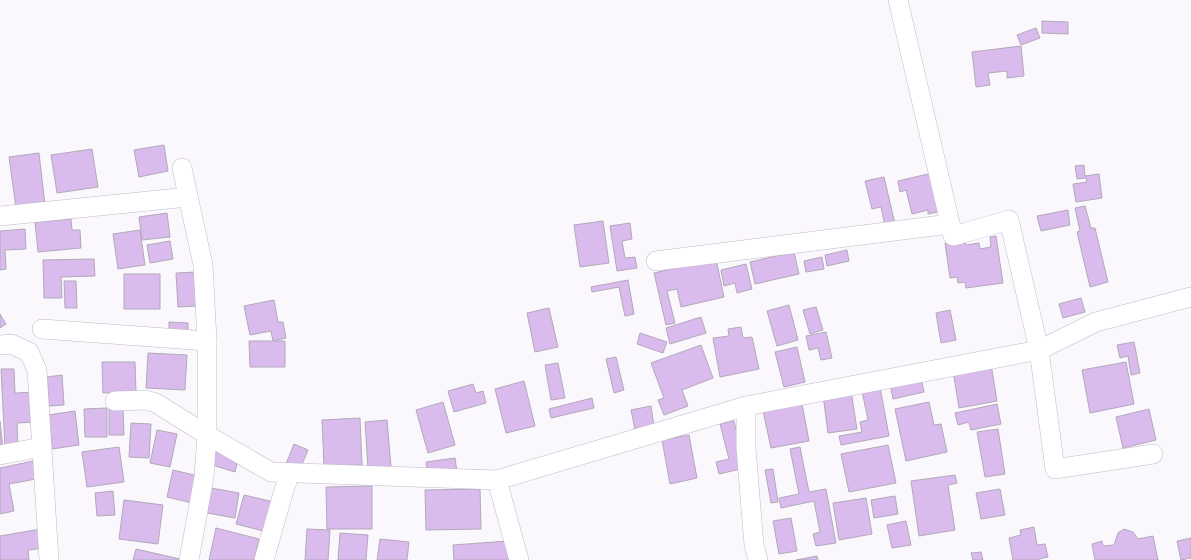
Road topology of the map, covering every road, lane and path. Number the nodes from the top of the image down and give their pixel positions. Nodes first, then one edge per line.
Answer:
1 (898, 0) edge
2 (182, 168) dead end
3 (188, 197) junction
4 (0, 216) edge
5 (950, 224) junction
6 (656, 261) dead end
7 (1191, 297) edge
8 (42, 328) dead end
9 (207, 341) junction
10 (0, 345) edge
11 (1040, 350) junction
12 (115, 400) dead end
13 (746, 406) junction
14 (207, 435) junction
15 (42, 447) junction
16 (1153, 454) dead end
17 (0, 455) edge
18 (290, 473) junction
19 (497, 480) junction
20 (49, 560) edge
21 (189, 560) edge
22 (264, 560) edge
23 (519, 560) edge
24 (758, 560) edge

1 - 5 street
2 - 3 street
3 - 4 street
3 - 9 street
5 - 6 street
5 - 11 street
7 - 11 street
8 - 9 street
9 - 14 street
10 - 15 street
11 - 13 street
11 - 16 street
12 - 14 street
13 - 19 street
13 - 24 street
14 - 18 street
14 - 21 street
15 - 17 street
15 - 20 street
18 - 19 street
18 - 22 street
19 - 23 street

